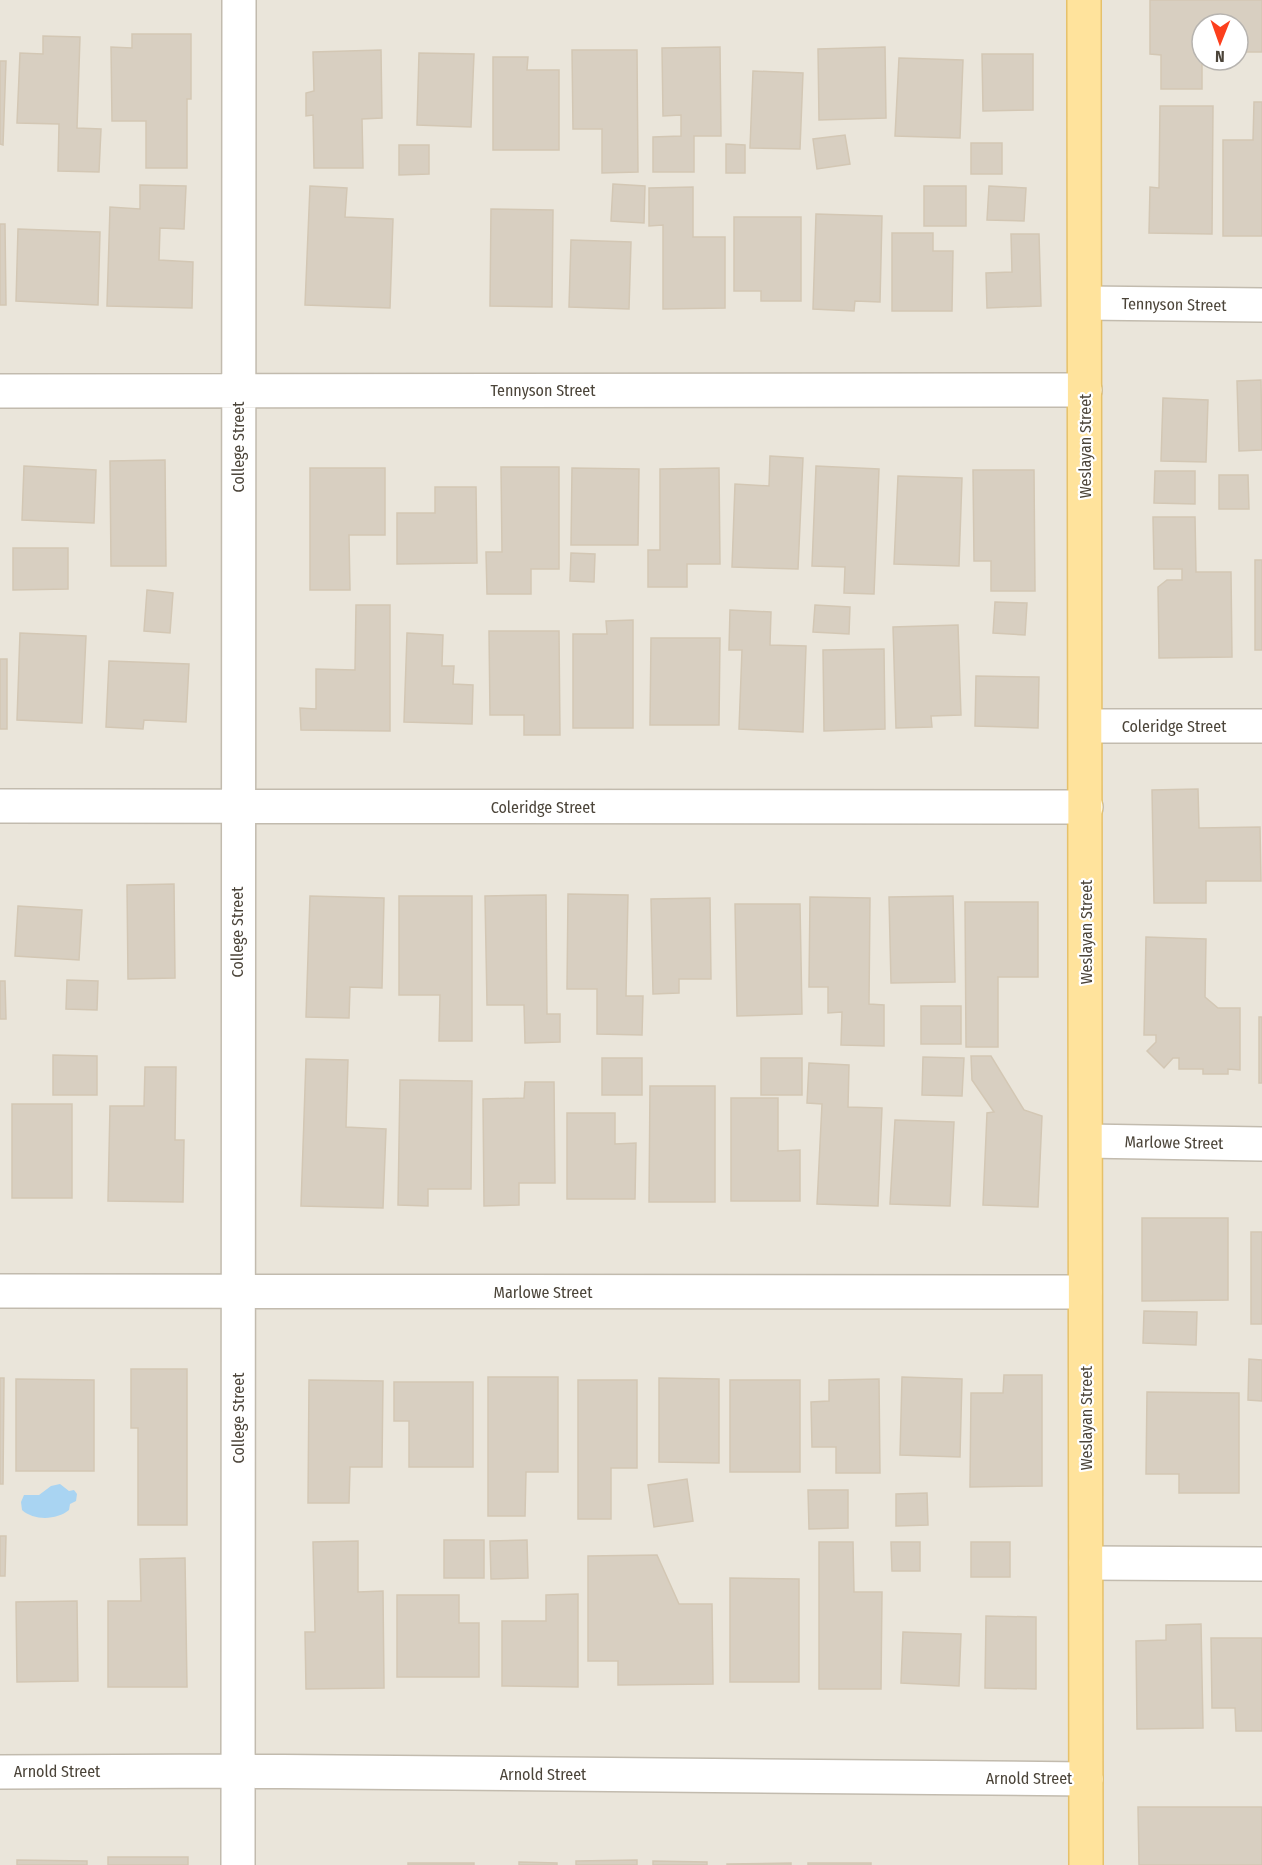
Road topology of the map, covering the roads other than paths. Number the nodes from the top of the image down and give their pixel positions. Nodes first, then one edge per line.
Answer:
1 (240, 0) edge
2 (1084, 0) edge
3 (1085, 303) junction
4 (1262, 305) edge
5 (1085, 390) junction
6 (0, 391) edge
7 (238, 391) junction
8 (1086, 726) junction
9 (1262, 726) edge
10 (0, 806) edge
11 (237, 806) junction
12 (1086, 807) junction
13 (1086, 1141) junction
14 (1262, 1144) edge
15 (0, 1291) edge
16 (238, 1291) junction
17 (1085, 1292) junction
18 (1086, 1563) junction
19 (1262, 1564) edge
20 (0, 1772) edge
21 (238, 1772) junction
22 (1086, 1779) junction
23 (238, 1865) edge
24 (1086, 1865) edge

1 - 7 street, College Street
2 - 3 main road, Weslayan Street
3 - 4 street, Tennyson Street
3 - 5 main road, Weslayan Street
5 - 7 street, Tennyson Street
5 - 8 main road, Weslayan Street
6 - 7 street, Tennyson Street
7 - 11 street, College Street
8 - 9 street, Coleridge Street
8 - 12 main road, Weslayan Street
10 - 11 street, Coleridge Street
11 - 12 street, Coleridge Street
11 - 16 street, College Street
12 - 13 main road, Weslayan Street
13 - 14 street, Marlowe Street
13 - 17 main road, Weslayan Street
15 - 16 street, Marlowe Street
16 - 17 street, Marlowe Street
16 - 21 street, College Street
17 - 18 main road, Weslayan Street
18 - 19 street
18 - 22 main road, Weslayan Street
20 - 21 street, Arnold Street
21 - 22 street, Arnold Street
21 - 23 street, College Street
22 - 24 main road, Weslayan Street

